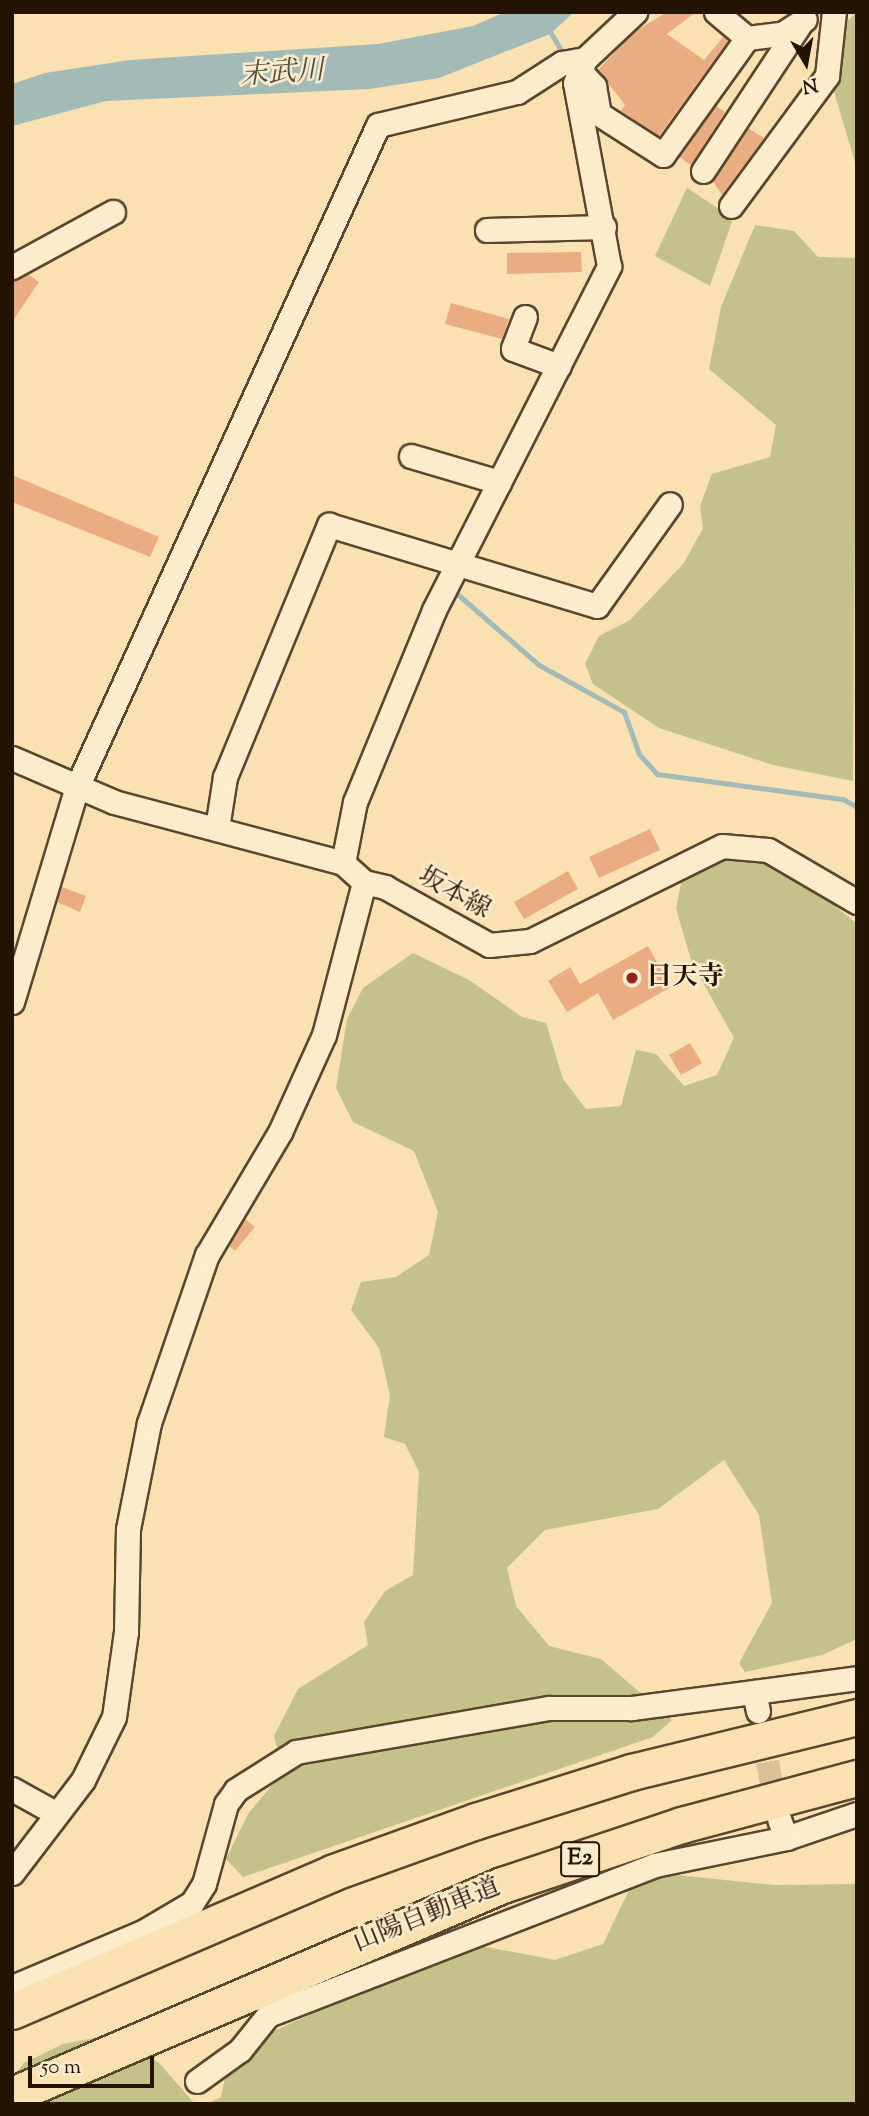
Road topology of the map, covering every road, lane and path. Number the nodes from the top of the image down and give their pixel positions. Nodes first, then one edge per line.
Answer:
1 (635, 12) edge
2 (716, 12) edge
3 (834, 12) edge
4 (807, 17) edge
5 (747, 38) junction
6 (575, 63) junction
7 (703, 171) dead end
8 (731, 206) dead end
9 (113, 212) dead end
10 (604, 227) junction
11 (487, 230) dead end
12 (12, 267) edge
13 (525, 317) dead end
14 (559, 366) junction
15 (411, 456) dead end
16 (499, 482) junction
17 (670, 504) dead end
18 (462, 568) junction
19 (12, 758) edge
20 (77, 787) junction
21 (217, 828) junction
22 (343, 863) junction
23 (363, 882) junction
24 (857, 902) edge
25 (12, 1002) edge
26 (857, 1678) edge
27 (857, 1717) edge
28 (857, 1778) edge
29 (12, 1789) edge
30 (57, 1814) junction
31 (857, 1814) edge
32 (12, 1873) edge
33 (12, 1987) edge
34 (12, 2011) edge
35 (197, 2081) dead end
36 (12, 2095) edge

1 - 6 street
2 - 5 street
3 - 8 street
4 - 5 street
4 - 7 street
5 - 6 street
6 - 10 street
6 - 20 street
9 - 12 street
10 - 11 street
10 - 14 street
13 - 14 street
14 - 16 street
15 - 16 street
16 - 18 street
17 - 18 street
18 - 21 street
18 - 22 street
19 - 20 street, 坂本線
20 - 21 street, 坂本線
20 - 25 street
21 - 22 street, 坂本線
22 - 23 street, 坂本線
23 - 24 street, 坂本線
23 - 30 street
26 - 33 street
27 - 34 highway
28 - 36 highway, 山陽自動車道 / E2
29 - 30 street
30 - 32 street
31 - 35 street

